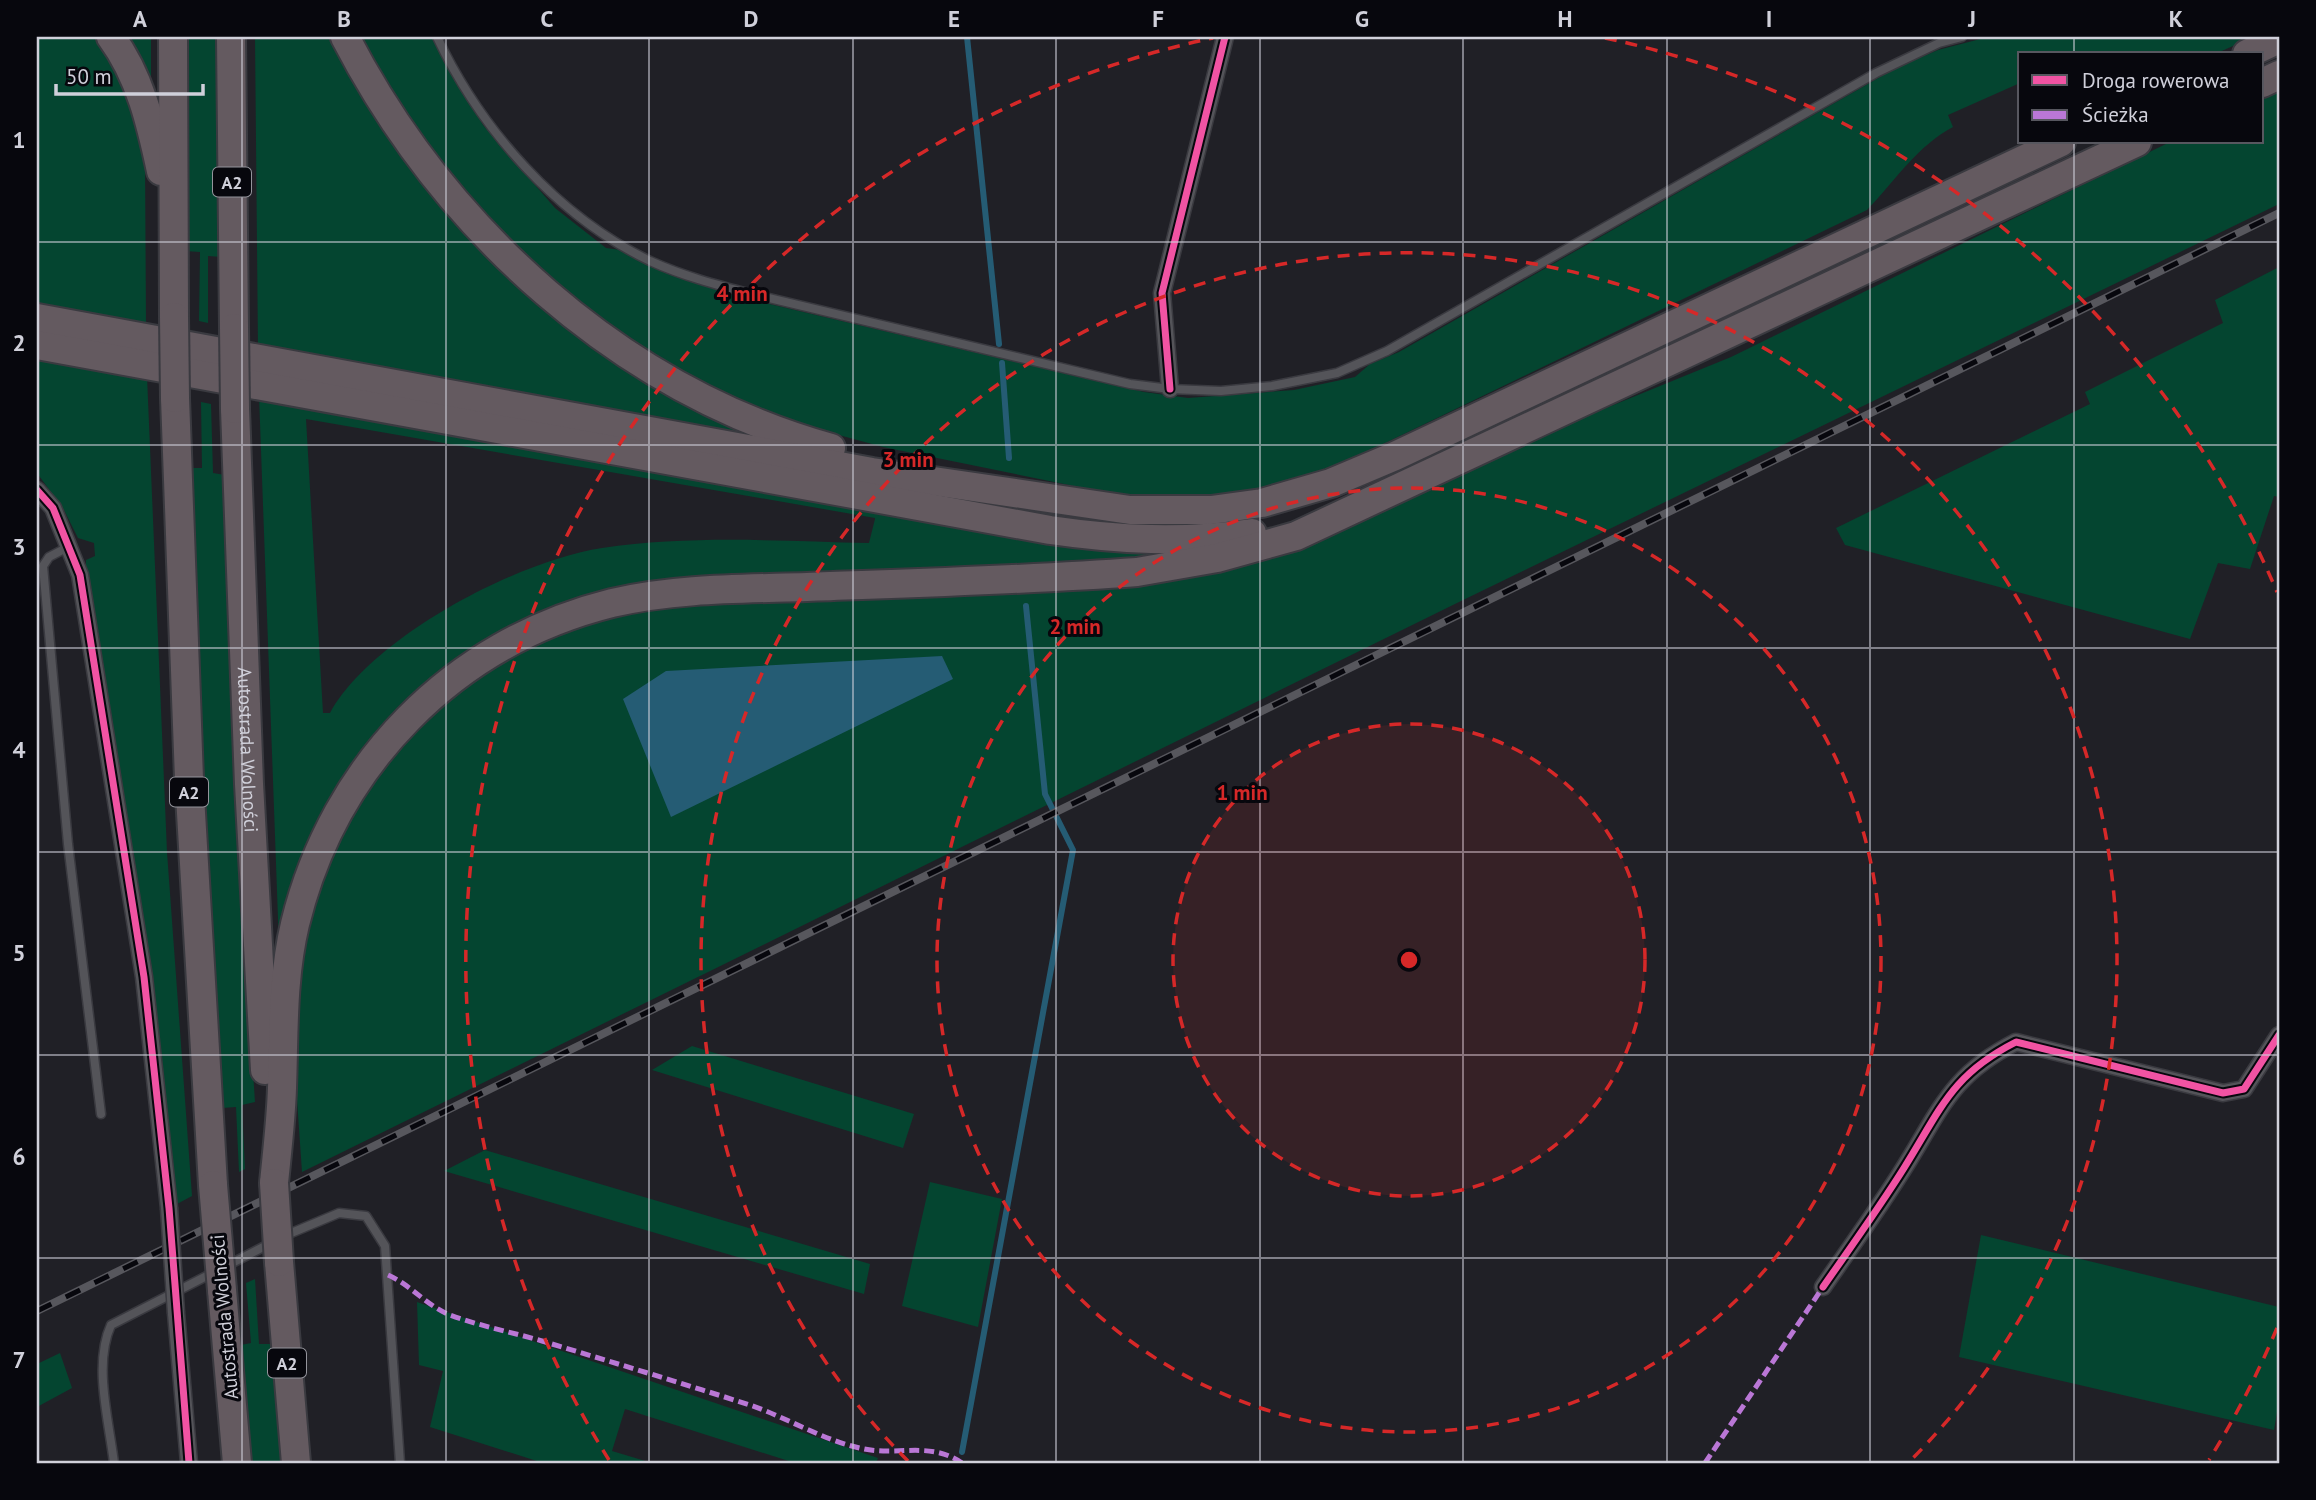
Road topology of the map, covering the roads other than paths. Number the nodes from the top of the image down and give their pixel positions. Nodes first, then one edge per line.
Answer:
1 (111, 37) edge
2 (173, 37) edge
3 (231, 37) edge
4 (345, 37) edge
5 (438, 37) edge
6 (1225, 37) edge
7 (1962, 37) edge
8 (2279, 39) edge
9 (2251, 52) edge
10 (2057, 144) edge
11 (2133, 144) edge
12 (173, 224) junction
13 (37, 318) edge
14 (37, 345) edge
15 (1170, 389) junction
16 (976, 486) junction
17 (37, 490) edge
18 (1337, 515) junction
19 (70, 547) junction
20 (2279, 1035) edge
21 (101, 1114) dead end
22 (274, 1164) junction
23 (1823, 1287) dead end
24 (114, 1463) edge
25 (189, 1463) edge
26 (236, 1463) edge
27 (296, 1463) edge
28 (400, 1463) edge

1 - 12 highway
2 - 12 highway, Autostrada Wolności / A2
3 - 22 highway, Autostrada Wolności / A2, bridge
4 - 16 highway
5 - 15 lane
6 - 15 street
7 - 15 lane
8 - 9 highway
10 - 16 highway
11 - 18 highway
12 - 26 highway, Autostrada Wolności / A2, bridge
13 - 16 highway
14 - 18 highway
17 - 19 street
18 - 22 highway
19 - 21 lane
19 - 25 street, bridge
20 - 23 street
22 - 27 highway, Autostrada Wolności / A2, bridge
24 - 28 lane

